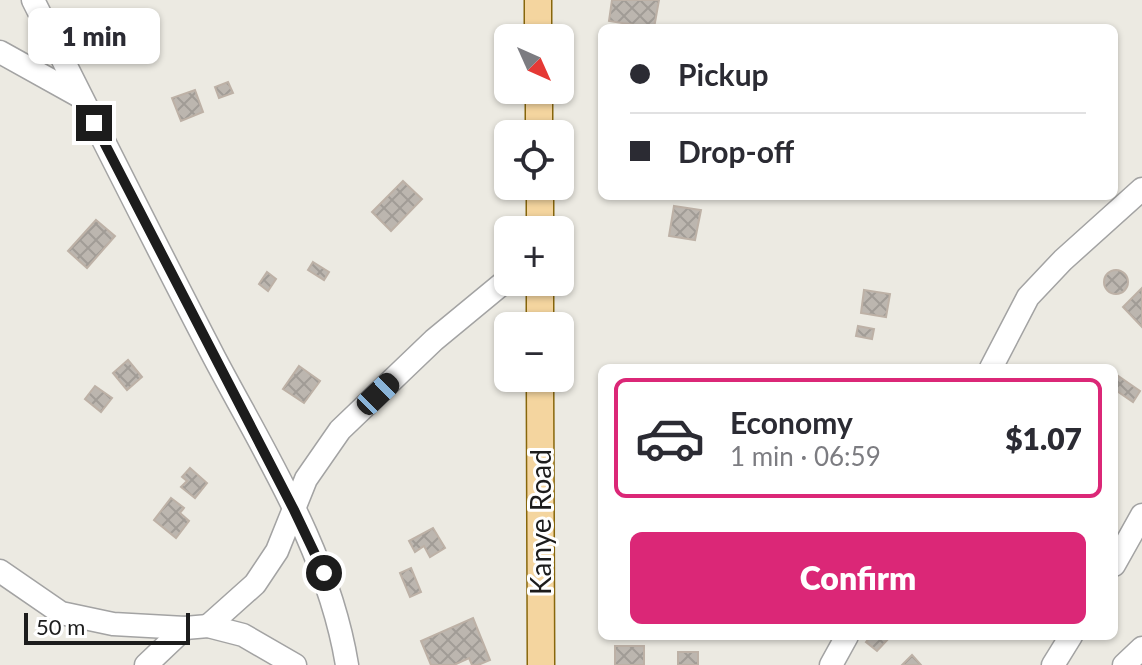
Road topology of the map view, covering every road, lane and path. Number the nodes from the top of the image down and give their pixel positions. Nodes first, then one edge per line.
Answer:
1 (33, 0) edge
2 (538, 0) edge
3 (538, 24) edge
4 (0, 52) edge
5 (81, 97) junction
6 (1142, 189) edge
7 (494, 291) edge
8 (993, 364) edge
9 (540, 392) edge
10 (294, 510) junction
11 (1142, 515) edge
12 (1118, 558) edge
13 (0, 571) edge
14 (208, 626) junction
15 (185, 628) junction
16 (845, 640) edge
17 (1069, 640) edge
18 (1142, 648) edge
19 (146, 665) edge
20 (295, 665) edge
21 (347, 665) edge
22 (541, 665) edge
23 (831, 665) edge
24 (1053, 665) edge
25 (1124, 665) edge

1 - 5 street
2 - 3 main road
4 - 5 street
5 - 10 street
6 - 8 street
7 - 10 street
9 - 22 main road, Kanye Road
10 - 14 street
10 - 21 street
11 - 12 street
13 - 15 street
14 - 15 street
14 - 20 street
15 - 19 street
16 - 23 street
17 - 24 street
18 - 25 street

